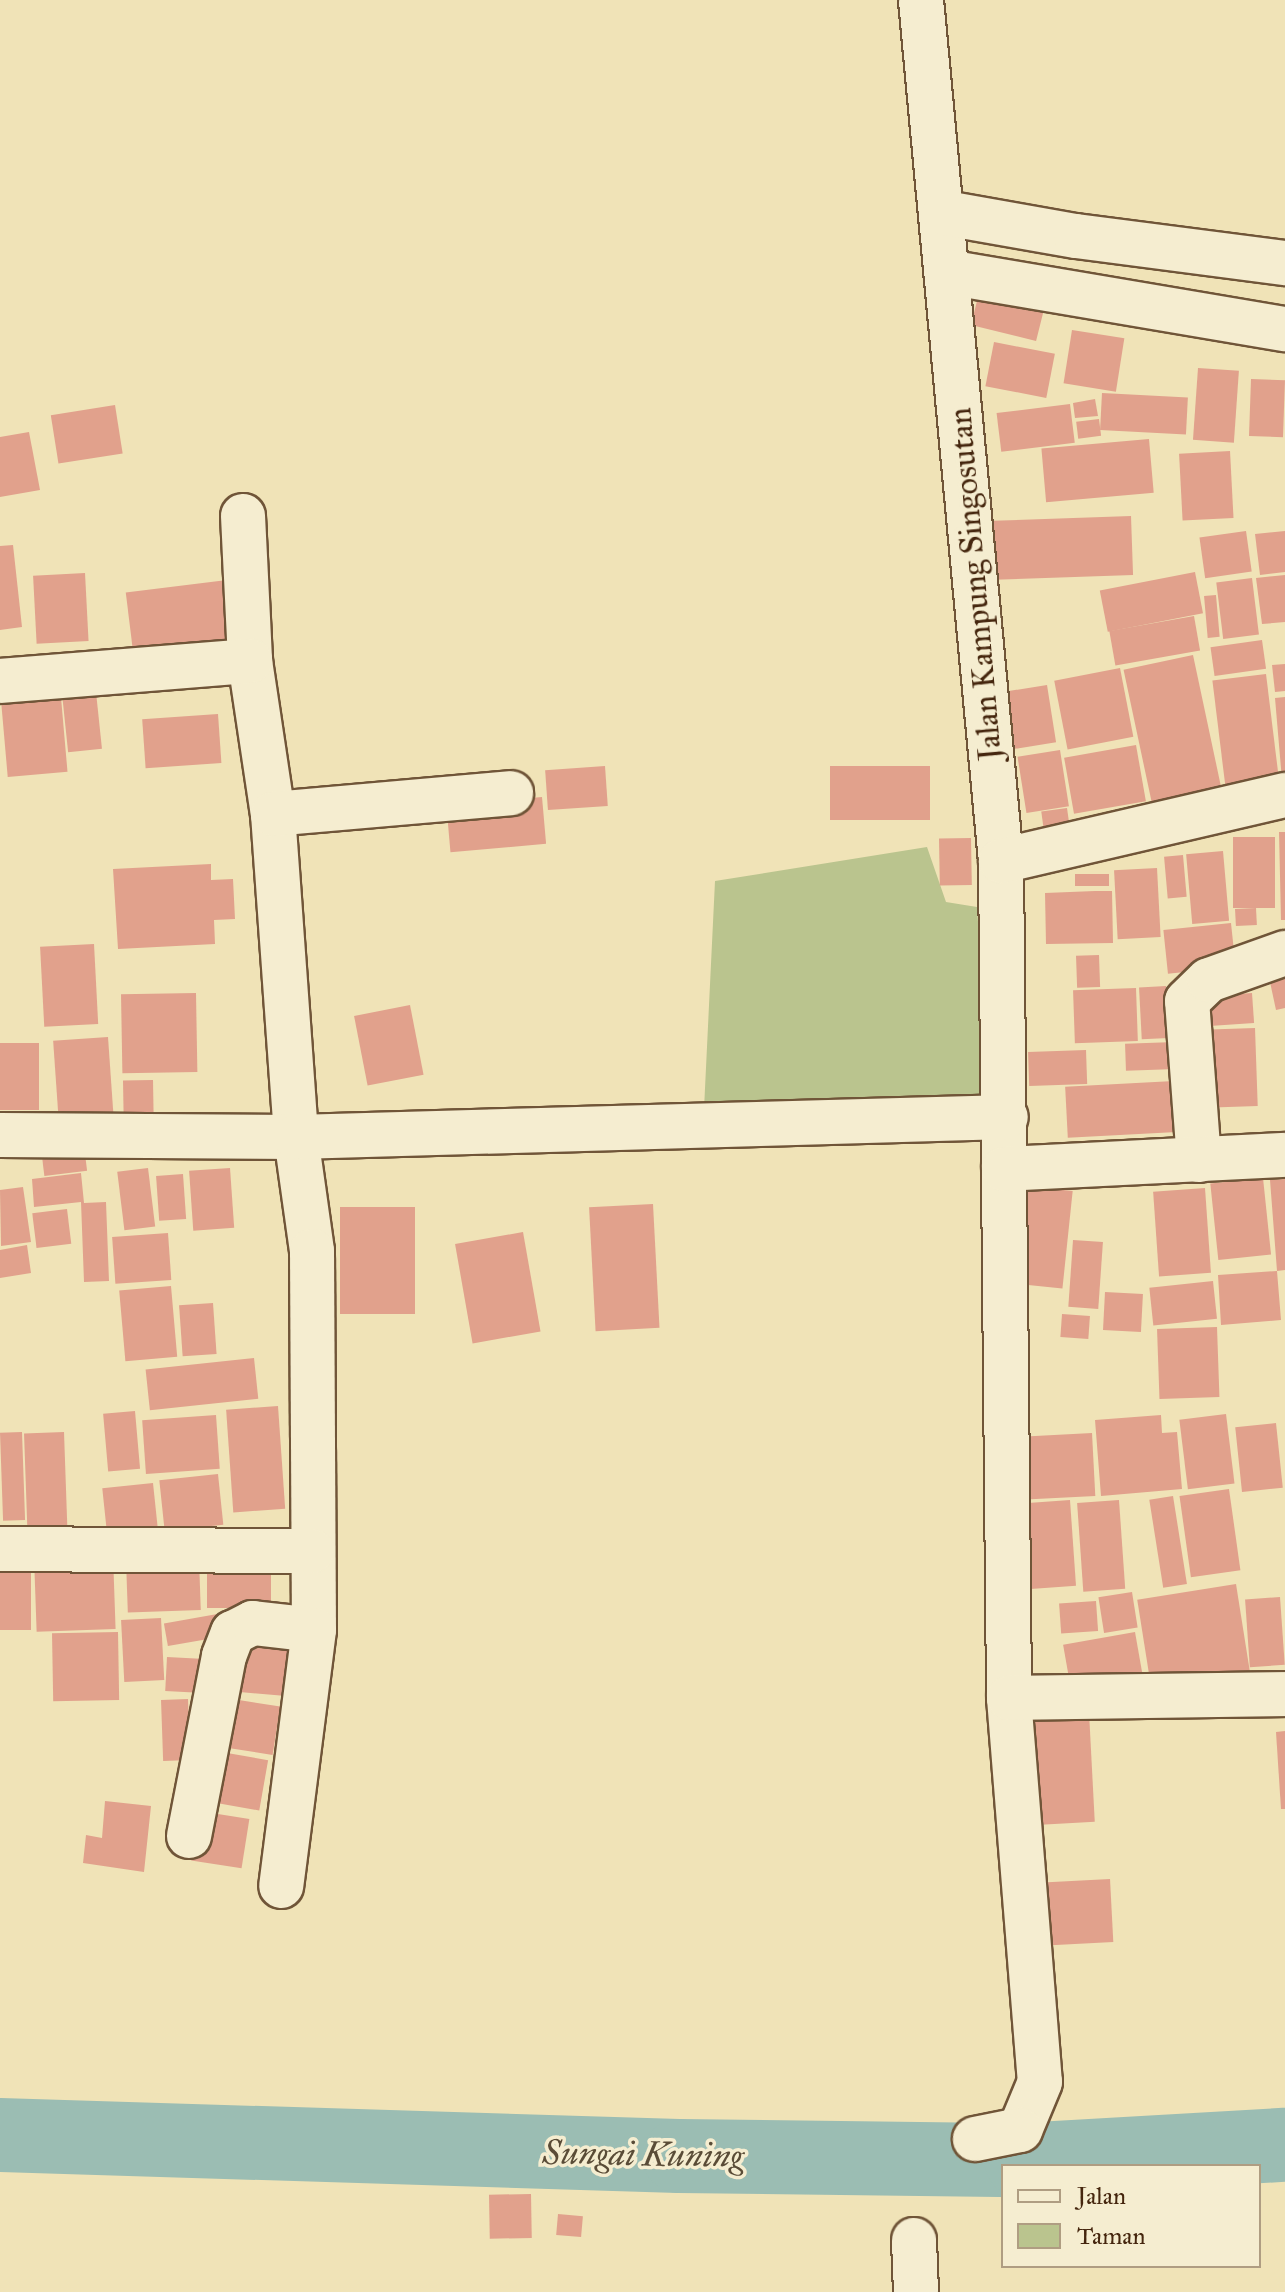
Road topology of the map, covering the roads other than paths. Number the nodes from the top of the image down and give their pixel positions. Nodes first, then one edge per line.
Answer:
1 (921, 0) edge
2 (945, 213) junction
3 (1285, 263) edge
4 (947, 272) junction
5 (1285, 329) edge
6 (243, 516) dead end
7 (250, 661) junction
8 (0, 681) edge
9 (511, 793) dead end
10 (1285, 795) edge
11 (273, 814) junction
12 (1001, 861) junction
13 (1285, 953) edge
14 (1006, 1117) junction
15 (0, 1135) edge
16 (296, 1137) junction
17 (1285, 1155) edge
18 (1199, 1160) junction
19 (1004, 1169) junction
20 (0, 1549) edge
21 (312, 1551) junction
22 (314, 1630) junction
23 (1285, 1694) edge
24 (1009, 1698) junction
25 (189, 1836) dead end
26 (281, 1886) dead end
27 (975, 2139) dead end
28 (914, 2240) dead end
29 (916, 2292) edge

1 - 2 street, Jalan Kampung Singosutan
2 - 3 street
2 - 4 street, Jalan Kampung Singosutan
4 - 5 street
4 - 12 street, Jalan Kampung Singosutan
6 - 7 street
7 - 8 street
7 - 11 street
9 - 11 street
10 - 12 street
11 - 16 street
12 - 14 street, Jalan Kampung Singosutan
13 - 18 street
14 - 16 street
14 - 19 street, Jalan Kampung Singosutan
15 - 16 street
16 - 21 street
17 - 18 street
18 - 19 street
19 - 24 street, Jalan Kampung Singosutan
20 - 21 street
21 - 22 street
22 - 25 street
22 - 26 street
23 - 24 street
24 - 27 street, Jalan Kampung Singosutan
28 - 29 street

